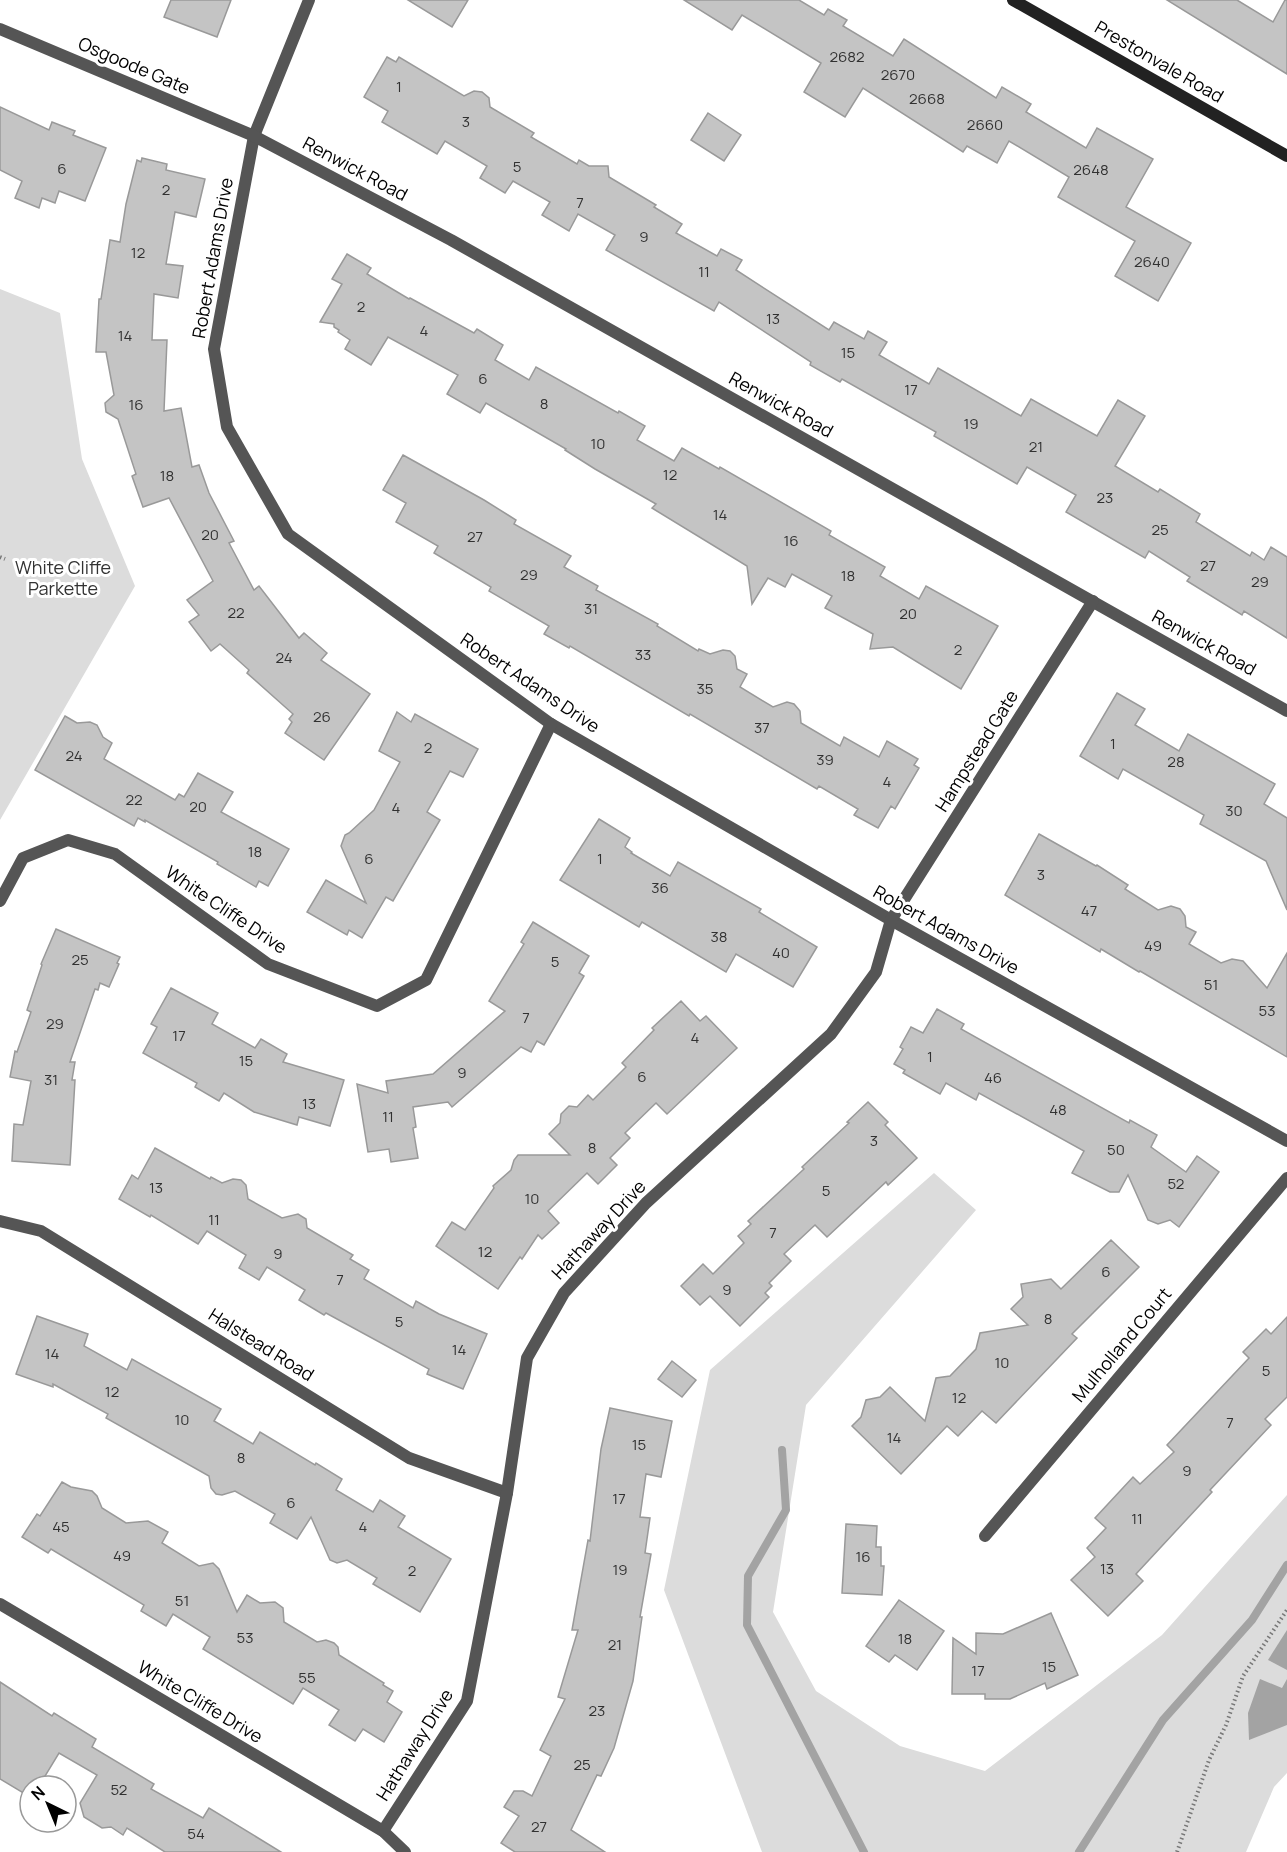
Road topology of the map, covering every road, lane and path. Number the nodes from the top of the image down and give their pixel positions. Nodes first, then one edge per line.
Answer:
1 (309, 0) edge
2 (1013, 0) edge
3 (0, 29) edge
4 (254, 136) junction
5 (1287, 156) edge
6 (0, 557) edge
7 (5, 559) dead end
8 (1093, 601) junction
9 (1287, 711) edge
10 (551, 724) junction
11 (0, 901) edge
12 (891, 920) junction
13 (1287, 1141) edge
14 (1287, 1178) edge
15 (0, 1221) edge
16 (507, 1493) junction
17 (986, 1536) dead end
18 (0, 1604) edge
19 (1287, 1610) edge
20 (382, 1831) junction
21 (405, 1852) edge
22 (1177, 1852) edge

1 - 4 street, Robert Adams Drive
2 - 5 street, Prestonvale Road
3 - 4 street, Osgoode Gate
4 - 8 street, Renwick Road
4 - 10 street, Robert Adams Drive
6 - 7 path
8 - 9 street, Renwick Road
8 - 12 street, Hampstead Gate
10 - 11 street, White Cliffe Drive
10 - 12 street, Robert Adams Drive
12 - 13 street, Robert Adams Drive
12 - 16 street, Hathaway Drive
14 - 17 street, Mulholland Court
15 - 16 street, Halstead Road
16 - 20 street, Hathaway Drive
18 - 20 street, White Cliffe Drive
19 - 22 path
20 - 21 street, White Cliffe Drive

